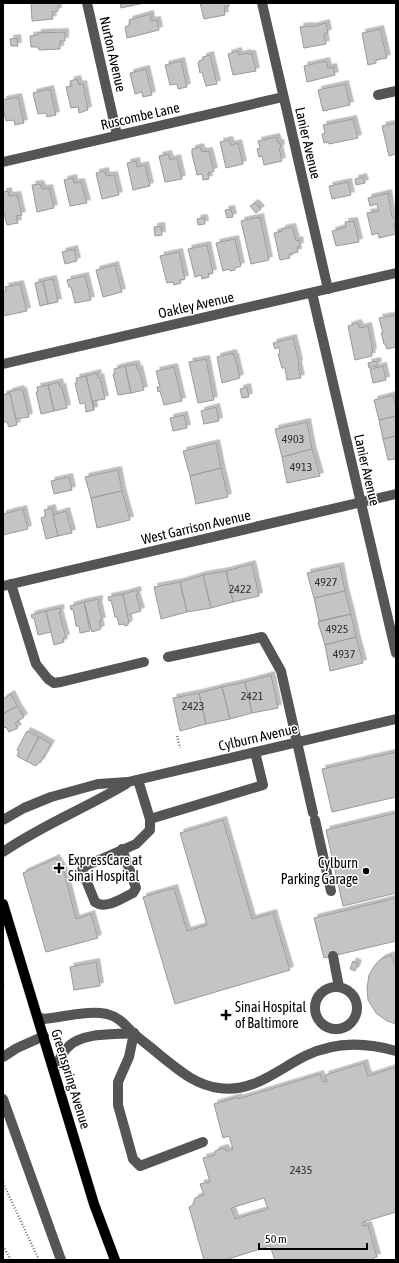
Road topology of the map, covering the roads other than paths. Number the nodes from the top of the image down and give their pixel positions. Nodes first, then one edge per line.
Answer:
1 (87, 3) edge
2 (262, 3) edge
3 (396, 91) edge
4 (378, 95) dead end
5 (283, 97) junction
6 (117, 135) junction
7 (3, 162) edge
8 (396, 273) edge
9 (328, 289) junction
10 (312, 293) junction
11 (3, 364) edge
12 (396, 494) edge
13 (361, 502) junction
14 (7, 585) edge
15 (396, 653) edge
16 (168, 657) dead end
17 (144, 662) dead end
18 (396, 719) edge
19 (297, 742) junction
20 (256, 752) junction
21 (133, 781) junction
22 (150, 819) junction
23 (3, 820) edge
24 (122, 849) junction
25 (3, 852) edge
26 (331, 891) dead end
27 (3, 904) edge
28 (333, 956) dead end
29 (338, 987) junction
30 (38, 1017) junction
31 (333, 1029) junction
32 (134, 1033) junction
33 (44, 1036) junction
34 (335, 1046) junction
35 (396, 1051) edge
36 (3, 1057) edge
37 (54, 1070) junction
38 (3, 1099) edge
39 (203, 1142) dead end
40 (61, 1260) edge
41 (115, 1260) edge

1 - 6 street, Nurton Avenue
2 - 5 street, Lanier Avenue
3 - 4 street
5 - 6 street, Ruscombe Lane
5 - 9 street, Lanier Avenue
6 - 7 street, Ruscombe Lane
8 - 9 street, Oakley Avenue
9 - 10 street, Oakley Avenue
10 - 11 street, Oakley Avenue
10 - 13 street, Lanier Avenue
12 - 13 street, West Garrison Avenue
13 - 14 street, West Garrison Avenue
13 - 15 street, Lanier Avenue
14 - 17 street
16 - 19 street
18 - 19 street, Cylburn Avenue
19 - 20 street, Cylburn Avenue
19 - 26 street
20 - 21 street, Cylburn Avenue
20 - 22 street
21 - 22 street
21 - 23 street, Cylburn Avenue
21 - 25 street, Cylburn Avenue
22 - 24 street
24 - 24 street
27 - 30 main road, Greenspring Avenue
28 - 29 street
29 - 31 street
29 - 31 street
30 - 32 street
30 - 33 main road, Greenspring Avenue
31 - 34 street
32 - 34 street
32 - 37 street
32 - 39 street
33 - 36 street
33 - 37 main road, Greenspring Avenue
34 - 35 street
37 - 41 main road, Greenspring Avenue
38 - 40 street

